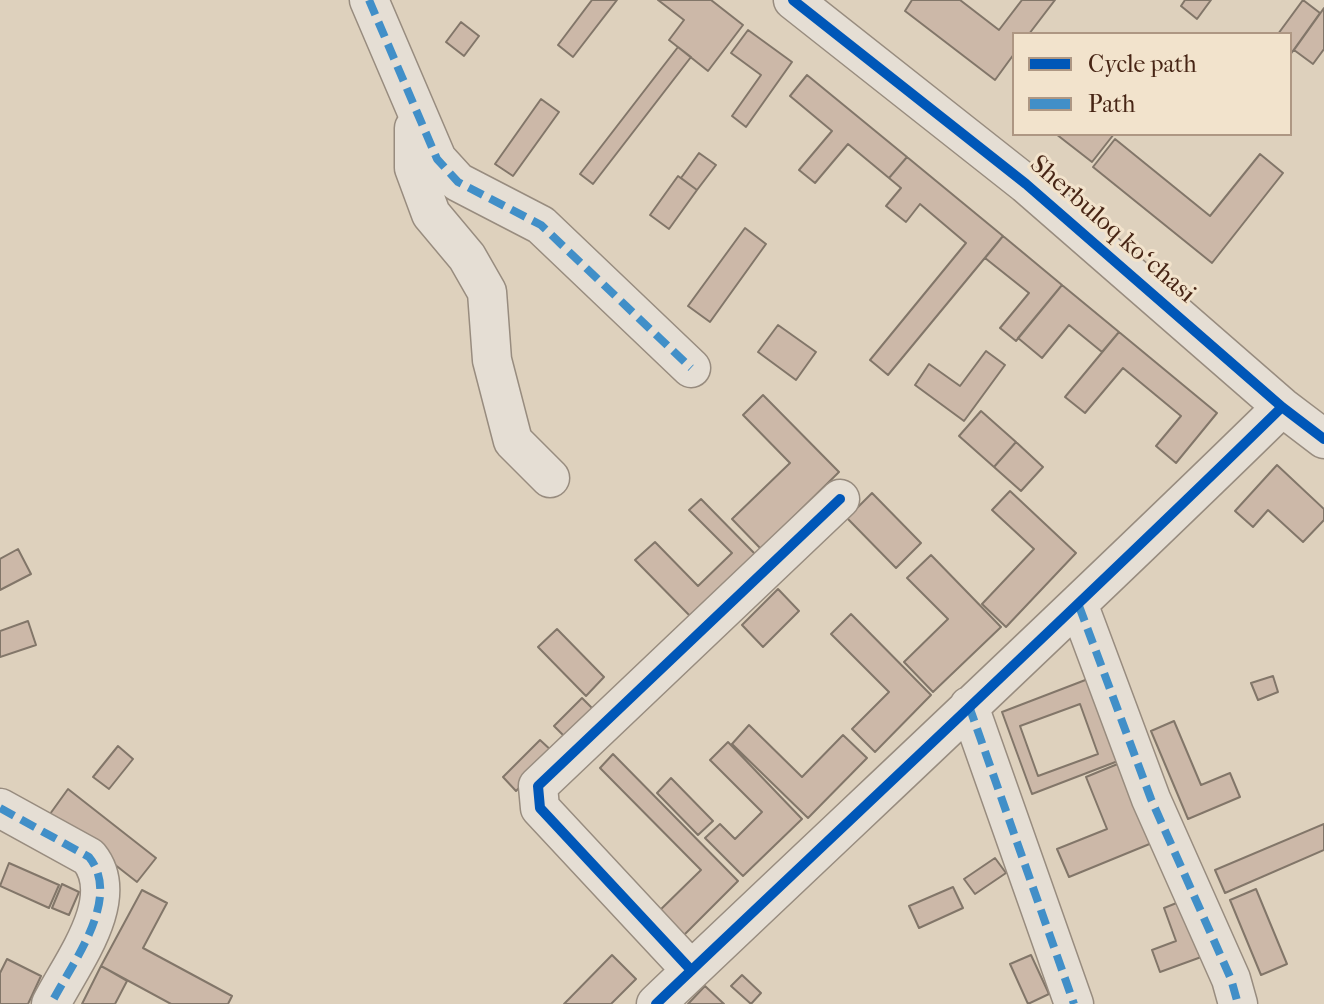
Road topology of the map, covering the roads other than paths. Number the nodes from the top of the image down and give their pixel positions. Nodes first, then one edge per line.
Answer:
1 (369, 0) edge
2 (793, 0) edge
3 (416, 113) junction
4 (691, 368) dead end
5 (1282, 407) junction
6 (1324, 439) edge
7 (550, 478) dead end
8 (840, 499) dead end
9 (1079, 606) junction
10 (969, 706) junction
11 (0, 808) edge
12 (691, 970) junction
13 (51, 1004) edge
14 (656, 1004) edge
15 (1074, 1004) edge
16 (1238, 1004) edge

1 - 3 street
2 - 5 street, Sherbuloq koʻchasi
3 - 4 street
3 - 7 street
5 - 6 street, Sherbuloq koʻchasi
5 - 9 street
8 - 12 street
9 - 10 street
9 - 16 street
10 - 12 street
10 - 15 street
11 - 13 street
12 - 14 street

